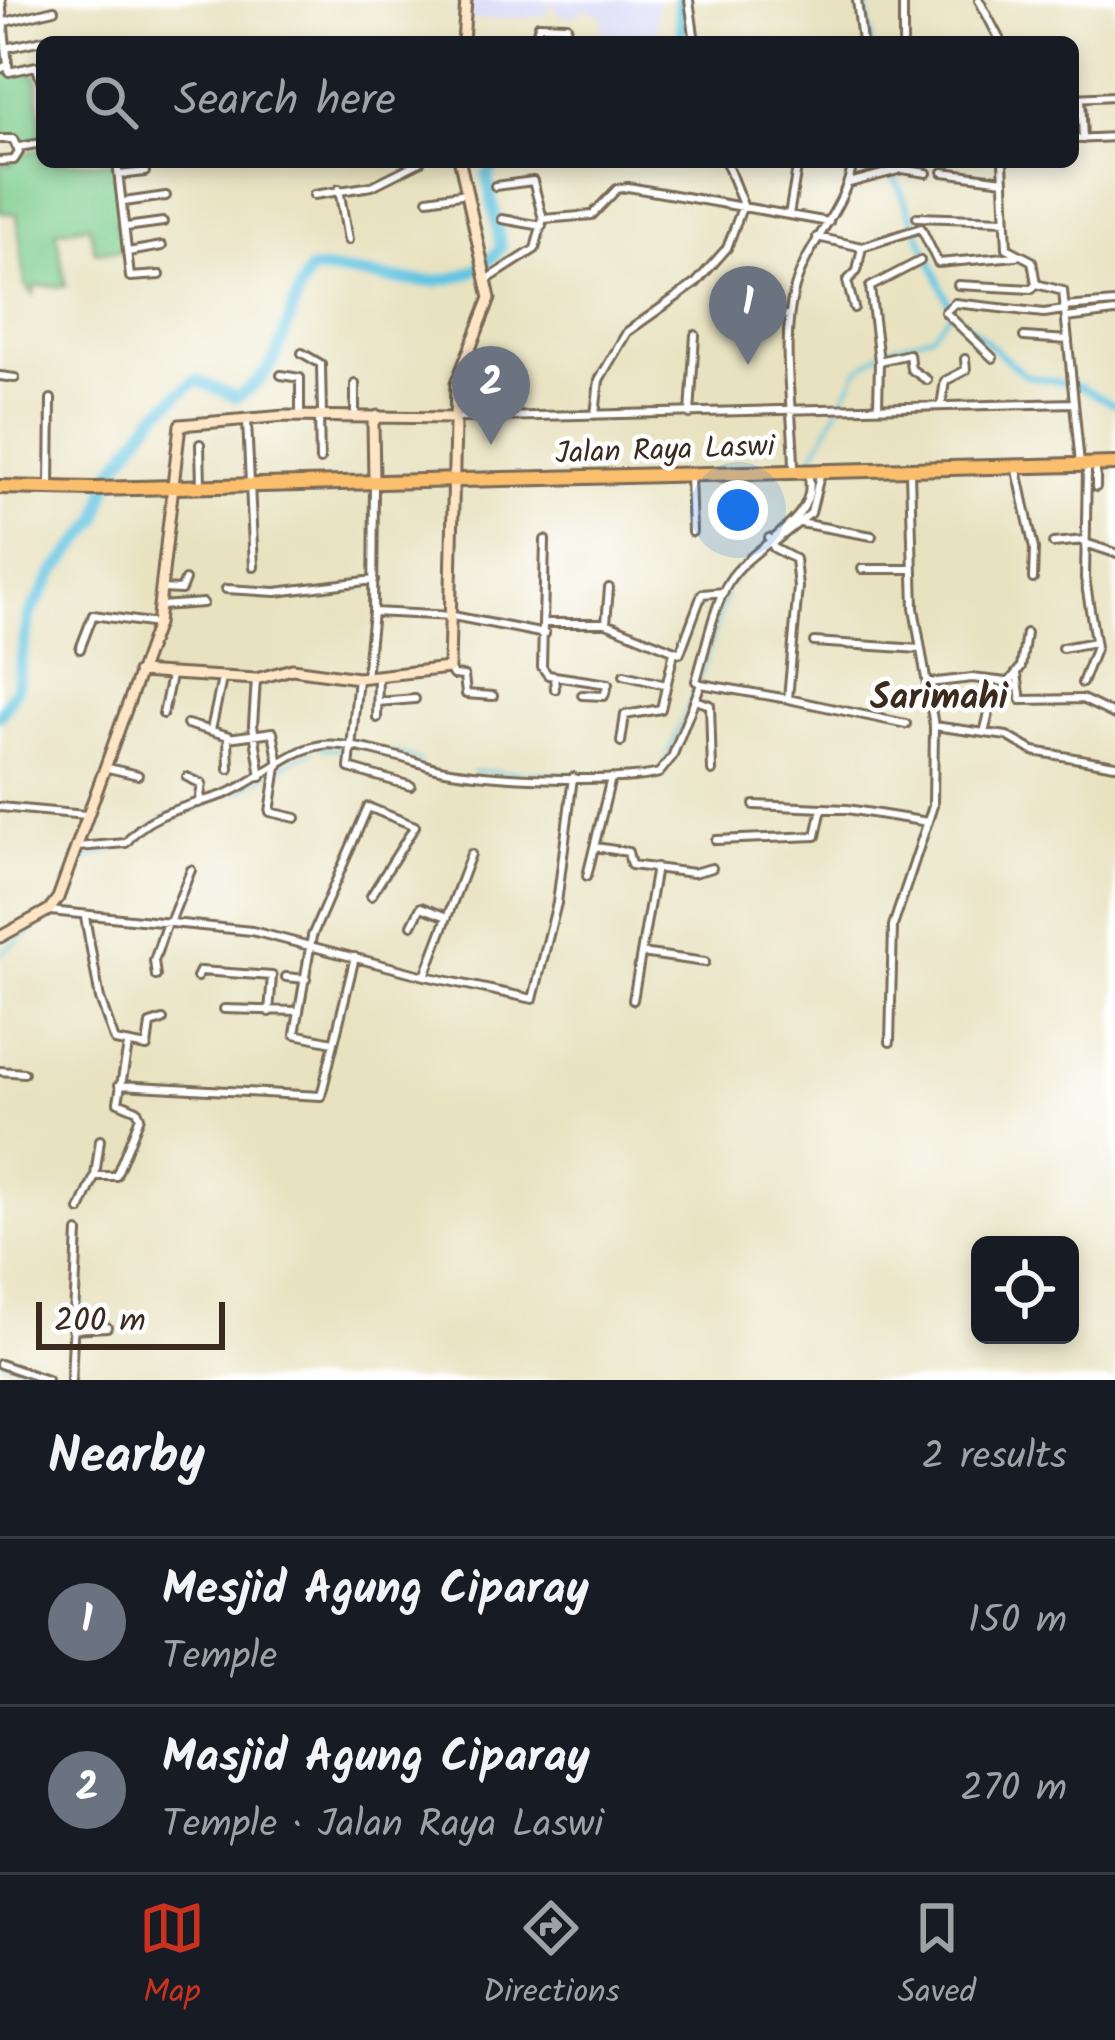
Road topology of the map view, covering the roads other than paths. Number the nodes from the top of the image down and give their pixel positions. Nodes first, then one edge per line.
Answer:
1 (1, 0) edge
2 (466, 0) edge
3 (689, 0) edge
4 (856, 0) edge
5 (903, 0) edge
6 (980, 0) edge
7 (54, 10) dead end
8 (2, 22) edge
9 (567, 26) dead end
10 (463, 36) edge
11 (536, 36) edge
12 (694, 36) edge
13 (861, 36) edge
14 (903, 36) edge
15 (998, 36) edge
16 (36, 42) edge
17 (6, 48) junction
18 (4, 67) edge
19 (36, 67) edge
20 (1115, 96) edge
21 (1079, 98) edge
22 (1079, 112) edge
23 (1, 136) edge
24 (1115, 137) edge
25 (1079, 139) edge
26 (1083, 139) junction
27 (36, 144) edge
28 (19, 147) junction
29 (0, 160) edge
30 (118, 168) edge
31 (408, 168) edge
32 (461, 168) edge
33 (728, 168) edge
34 (797, 168) edge
35 (852, 168) edge
36 (1003, 168) edge
37 (145, 172) dead end
38 (928, 172) dead end
39 (943, 172) dead end
40 (119, 175) junction
41 (1004, 180) junction
42 (849, 184) junction
43 (495, 186) dead end
44 (339, 190) junction
45 (467, 193) junction
46 (166, 196) dead end
47 (314, 196) dead end
48 (428, 200) dead end
49 (124, 202) junction
50 (743, 205) junction
51 (789, 215) junction
52 (917, 218) dead end
53 (502, 219) dead end
54 (1005, 220) junction
55 (163, 222) dead end
56 (543, 222) junction
57 (829, 222) junction
58 (126, 227) junction
59 (817, 237) junction
60 (348, 240) dead end
61 (163, 246) dead end
62 (862, 247) junction
63 (128, 252) junction
64 (1016, 256) junction
65 (920, 261) dead end
66 (160, 274) dead end
67 (487, 276) junction
68 (1036, 284) junction
69 (958, 285) dead end
70 (1115, 303) edge
71 (854, 308) dead end
72 (1065, 313) junction
73 (1115, 313) edge
74 (733, 314) dead end
75 (788, 315) junction
76 (695, 335) dead end
77 (1024, 337) dead end
78 (1068, 340) junction
79 (302, 353) dead end
80 (880, 354) junction
81 (965, 358) dead end
82 (993, 358) dead end
83 (281, 375) dead end
84 (0, 376) edge
85 (15, 378) dead end
86 (926, 380) dead end
87 (355, 384) dead end
88 (51, 399) dead end
89 (1072, 403) junction
90 (941, 406) junction
91 (878, 408) junction
92 (794, 410) junction
93 (690, 413) junction
94 (595, 415) junction
95 (300, 416) junction
96 (320, 416) junction
97 (355, 416) junction
98 (378, 416) junction
99 (455, 418) junction
100 (247, 419) junction
101 (200, 444) dead end
102 (320, 460) dead end
103 (1088, 464) junction
104 (1115, 464) edge
105 (1017, 466) junction
106 (910, 469) junction
107 (810, 471) junction
108 (690, 476) junction
109 (455, 478) junction
110 (374, 480) junction
111 (248, 485) junction
112 (201, 486) junction
113 (0, 487) edge
114 (171, 487) junction
115 (1096, 487) dead end
116 (50, 488) junction
117 (804, 515) junction
118 (800, 524) junction
119 (692, 532) dead end
120 (872, 536) dead end
121 (545, 540) dead end
122 (772, 540) junction
123 (1085, 542) junction
124 (1053, 543) dead end
125 (1115, 553) edge
126 (254, 567) dead end
127 (862, 569) dead end
128 (911, 569) junction
129 (185, 580) dead end
130 (374, 580) junction
131 (1033, 580) dead end
132 (609, 588) dead end
133 (226, 589) dead end
134 (162, 590) junction
135 (724, 592) junction
136 (203, 603) dead end
137 (160, 606) junction
138 (373, 612) junction
139 (453, 616) junction
140 (547, 622) junction
141 (606, 623) junction
142 (157, 624) junction
143 (1026, 633) dead end
144 (545, 634) junction
145 (814, 642) dead end
146 (1095, 642) junction
147 (1062, 648) dead end
148 (80, 649) dead end
149 (920, 649) junction
150 (674, 652) junction
151 (449, 668) junction
152 (138, 672) junction
153 (1017, 674) junction
154 (624, 675) dead end
155 (171, 676) junction
156 (554, 676) junction
157 (367, 677) junction
158 (222, 679) junction
159 (256, 679) junction
160 (928, 682) junction
161 (1009, 682) junction
162 (700, 683) junction
163 (1082, 683) dead end
164 (666, 685) junction
165 (555, 689) dead end
166 (582, 694) dead end
167 (493, 696) dead end
168 (415, 699) dead end
169 (788, 699) junction
170 (695, 700) junction
171 (378, 702) junction
172 (163, 714) dead end
173 (1115, 715) edge
174 (377, 718) dead end
175 (187, 724) dead end
176 (906, 724) dead end
177 (934, 726) junction
178 (211, 730) junction
179 (254, 733) junction
180 (984, 733) junction
181 (229, 736) junction
182 (621, 742) dead end
183 (350, 750) junction
184 (1115, 765) edge
185 (108, 768) junction
186 (229, 769) dead end
187 (279, 769) junction
188 (712, 771) dead end
189 (138, 775) dead end
190 (573, 776) junction
191 (187, 777) dead end
192 (261, 778) junction
193 (610, 778) junction
194 (411, 786) dead end
195 (199, 803) junction
196 (754, 805) dead end
197 (0, 807) edge
198 (822, 808) junction
199 (90, 815) junction
200 (296, 818) dead end
201 (928, 821) junction
202 (716, 840) dead end
203 (595, 847) junction
204 (77, 848) junction
205 (471, 854) dead end
206 (656, 867) junction
207 (712, 868) dead end
208 (190, 869) dead end
209 (587, 876) dead end
210 (371, 896) dead end
211 (49, 910) junction
212 (85, 917) junction
213 (447, 917) junction
214 (168, 922) junction
215 (412, 925) dead end
216 (0, 937) edge
217 (311, 945) junction
218 (641, 953) junction
219 (355, 957) junction
220 (705, 962) dead end
221 (156, 976) dead end
222 (424, 976) junction
223 (197, 977) dead end
224 (286, 977) dead end
225 (306, 979) junction
226 (633, 1000) dead end
227 (224, 1009) dead end
228 (298, 1011) junction
229 (269, 1012) junction
230 (163, 1020) dead end
231 (333, 1042) junction
232 (890, 1042) dead end
233 (128, 1046) junction
234 (0, 1071) edge
235 (24, 1073) dead end
236 (119, 1085) junction
237 (100, 1140) dead end
238 (95, 1176) junction
239 (80, 1210) dead end
240 (78, 1232) dead end
241 (107, 1327) dead end
242 (72, 1329) junction
243 (0, 1364) edge
244 (47, 1380) edge
245 (71, 1380) edge

1 - 8 street
2 - 10 main road
3 - 12 street
4 - 13 street
5 - 14 street
6 - 15 street
7 - 8 street
8 - 17 street
9 - 11 street
16 - 17 street
17 - 18 street
18 - 19 street
20 - 21 street
22 - 26 street
23 - 28 street
24 - 26 street
25 - 26 street
27 - 28 street
28 - 29 street
30 - 40 street
31 - 44 street
32 - 45 main road
33 - 50 street
34 - 51 street
35 - 42 street
36 - 41 street
37 - 40 street
38 - 42 street
39 - 41 street
40 - 49 street
41 - 54 street
42 - 57 street
43 - 56 street
44 - 47 street
44 - 60 street
45 - 48 street
45 - 67 main road
46 - 49 street
49 - 58 street
50 - 51 street
50 - 56 street
50 - 94 street
51 - 57 street
52 - 54 street
53 - 56 street
54 - 64 street
55 - 58 street
56 - 67 street
57 - 59 street
58 - 63 street
59 - 62 street
59 - 75 street
61 - 63 street
62 - 64 street
62 - 71 street
63 - 66 street
64 - 68 street
65 - 80 street
67 - 99 main road
68 - 69 street
68 - 72 street
70 - 72 street
72 - 73 street
72 - 78 street
72 - 82 street
74 - 75 street
75 - 92 street
76 - 93 street
77 - 78 street
78 - 89 street
79 - 96 street
80 - 86 street
80 - 91 street
81 - 90 street
83 - 95 street
84 - 85 street
87 - 97 street
88 - 116 street
89 - 90 street
89 - 103 street
90 - 91 street
91 - 92 street
92 - 93 street
92 - 107 street
93 - 94 street
94 - 99 street
95 - 96 main road
95 - 100 main road
96 - 97 main road
96 - 102 street
97 - 98 main road
98 - 99 main road
98 - 110 main road
99 - 109 main road
100 - 111 street
100 - 114 main road
101 - 112 street
103 - 104 main road, Jalan Raya Laswi
103 - 105 main road, Jalan Raya Laswi
103 - 115 street
103 - 123 street
105 - 106 main road, Jalan Raya Laswi
105 - 131 street
106 - 107 main road, Jalan Raya Laswi
106 - 128 street
107 - 108 main road, Jalan Raya Laswi
107 - 117 street
108 - 109 main road, Jalan Raya Laswi
108 - 119 street
109 - 110 main road, Jalan Raya Laswi
109 - 139 main road
110 - 111 main road, Jalan Raya Laswi
110 - 130 street
111 - 112 main road, Jalan Raya Laswi
111 - 126 street
112 - 114 main road, Jalan Raya Laswi
113 - 116 main road, Jalan Raya Laswi
114 - 116 main road, Jalan Raya Laswi
114 - 134 main road
117 - 118 street
117 - 122 street
118 - 120 street
118 - 122 street
121 - 140 street
122 - 135 street
122 - 169 street
123 - 124 street
123 - 125 street
123 - 146 street
127 - 128 street
128 - 149 street
129 - 134 street
130 - 133 street
130 - 138 street
132 - 141 street
134 - 137 main road
135 - 150 street
135 - 162 street
136 - 137 street
137 - 142 main road
138 - 139 street
138 - 157 street
139 - 144 street
139 - 151 main road
140 - 141 street
140 - 144 street
141 - 150 street
142 - 148 street
142 - 152 main road
143 - 153 street
144 - 156 street
145 - 149 street
146 - 147 street
146 - 163 street
149 - 160 street
150 - 164 street
151 - 157 main road
151 - 167 street
152 - 155 main road
152 - 185 main road
153 - 161 street
153 - 173 street
154 - 164 street
155 - 158 main road
155 - 172 street
156 - 165 street
156 - 166 street
157 - 159 main road
157 - 171 street
157 - 183 street
158 - 159 main road
158 - 178 street
159 - 179 street
160 - 161 street
160 - 177 street
161 - 180 street
162 - 169 street
162 - 170 street
164 - 182 street
168 - 171 street
169 - 176 street
170 - 188 street
170 - 193 street
171 - 174 street
175 - 178 street
177 - 180 street
177 - 201 street
178 - 181 street
179 - 181 street
179 - 187 street
179 - 192 street
180 - 184 street
181 - 186 street
183 - 187 street
183 - 190 street
183 - 194 street
185 - 189 street
185 - 199 main road
187 - 192 street
187 - 200 street
190 - 193 street
190 - 222 street
191 - 195 street
192 - 195 street
193 - 203 street
195 - 204 street
196 - 198 street
197 - 199 street
198 - 201 street
198 - 202 street
199 - 204 main road
201 - 232 street
203 - 206 street
203 - 209 street
204 - 211 main road
205 - 213 street
206 - 207 street
206 - 218 street
208 - 214 street
210 - 217 street
211 - 212 street
211 - 216 main road
212 - 214 street
212 - 233 street
213 - 215 street
213 - 222 street
214 - 217 street
214 - 221 street
217 - 219 street
217 - 225 street
218 - 220 street
218 - 226 street
219 - 222 street
219 - 231 street
223 - 229 street
224 - 225 street
225 - 228 street
227 - 229 street
228 - 229 street
228 - 231 street
230 - 233 street
231 - 236 street
233 - 236 street
234 - 235 street
236 - 238 street
237 - 238 street
238 - 239 street
240 - 242 street
241 - 242 street
242 - 245 street
243 - 244 street

